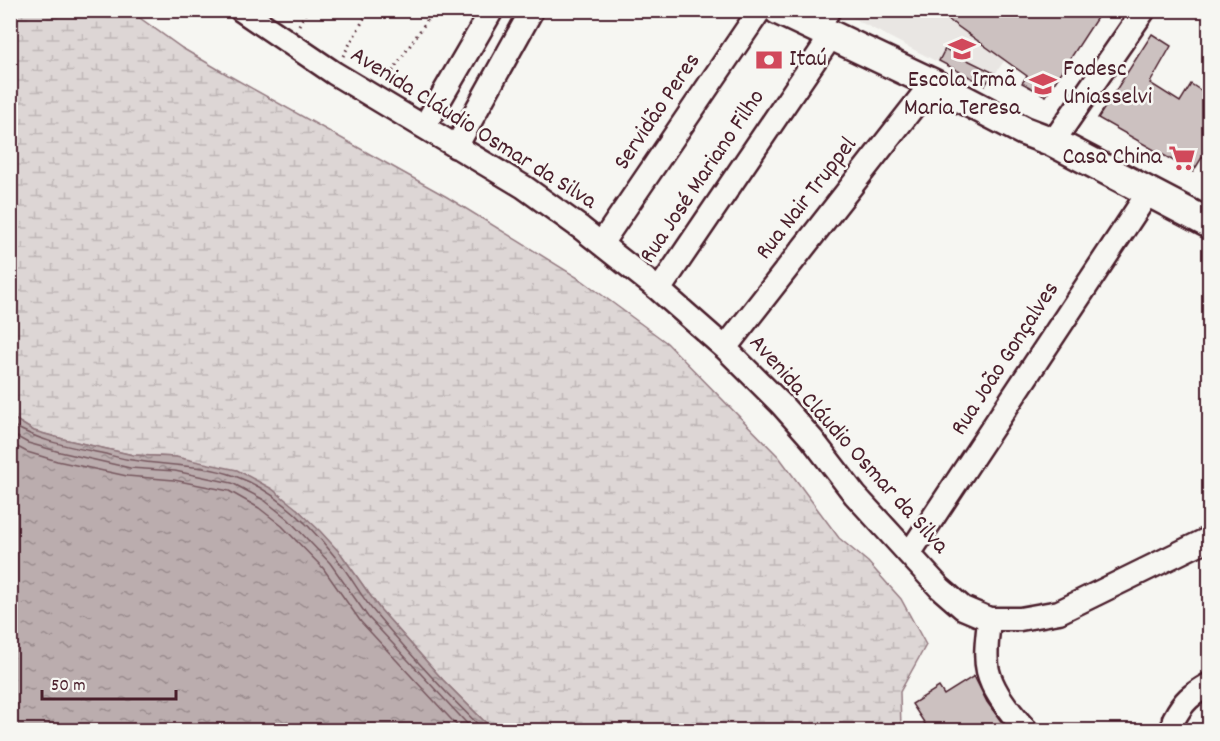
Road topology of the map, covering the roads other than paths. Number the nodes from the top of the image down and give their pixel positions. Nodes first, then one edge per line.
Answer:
1 (241, 10) edge
2 (492, 10) edge
3 (532, 10) edge
4 (760, 10) edge
5 (778, 10) edge
6 (1144, 10) edge
7 (826, 25) edge
8 (932, 83) junction
9 (424, 127) junction
10 (1053, 142) junction
11 (456, 147) junction
12 (1148, 194) junction
13 (1206, 217) edge
14 (600, 244) junction
15 (659, 290) junction
16 (725, 348) junction
17 (1209, 538) edge
18 (909, 554) junction
19 (989, 619) junction
20 (1209, 684) edge
21 (1174, 719) dead end
22 (1026, 730) edge

1 - 9 street, Avenida Cláudio Osmar da Silva
2 - 9 street
3 - 11 street
4 - 14 street, Servidão Peres
5 - 7 main road
6 - 10 street
7 - 8 main road
7 - 15 street, Rua José Mariano Filho
8 - 10 main road
8 - 16 street, Rua Nair Truppel
9 - 11 street, Avenida Cláudio Osmar da Silva
10 - 12 main road
11 - 14 street, Avenida Cláudio Osmar da Silva
12 - 13 main road
12 - 18 street, Rua João Gonçalves
14 - 15 street, Avenida Cláudio Osmar da Silva
15 - 16 street, Avenida Cláudio Osmar da Silva
16 - 18 street, Avenida Cláudio Osmar da Silva
17 - 19 street
18 - 19 street, Avenida Cláudio Osmar da Silva
19 - 22 street
20 - 21 street

